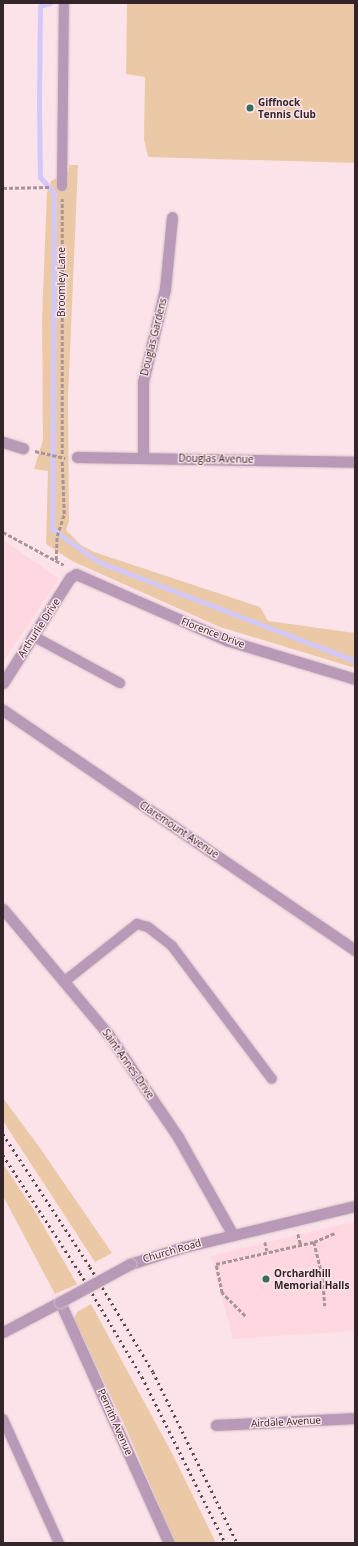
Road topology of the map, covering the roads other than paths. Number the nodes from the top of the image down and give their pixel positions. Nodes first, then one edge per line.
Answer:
1 (64, 3) edge
2 (62, 186) road end
3 (172, 217) dead end
4 (3, 442) edge
5 (23, 448) road end
6 (76, 457) dead end
7 (143, 458) junction
8 (355, 462) edge
9 (76, 574) joint
10 (33, 636) junction
11 (355, 679) edge
12 (3, 683) edge
13 (120, 683) dead end
14 (3, 710) edge
15 (3, 909) edge
16 (355, 950) edge
17 (65, 981) junction
18 (272, 1079) dead end
19 (355, 1206) edge
20 (233, 1235) junction
21 (60, 1302) junction
22 (3, 1332) edge
23 (355, 1418) edge
24 (3, 1419) edge
25 (216, 1425) dead end
26 (59, 1543) edge
27 (169, 1543) edge

1 - 2 lane
3 - 7 street, Douglas Gardens
4 - 5 street
6 - 7 street, Douglas Avenue
7 - 8 street, Douglas Avenue
9 - 10 street, Arthurlie Drive
9 - 11 street, Florence Drive
10 - 12 street, Arthurlie Drive
10 - 13 lane
14 - 16 street, Claremount Avenue
15 - 17 street, Saint Annes Drive
17 - 18 lane
17 - 20 street, Saint Annes Drive
19 - 20 street, Church Road
20 - 21 street, Church Road, bridge
21 - 22 street, Church Road
21 - 27 street, Penrith Avenue
23 - 25 street, Airdale Avenue
24 - 26 lane

